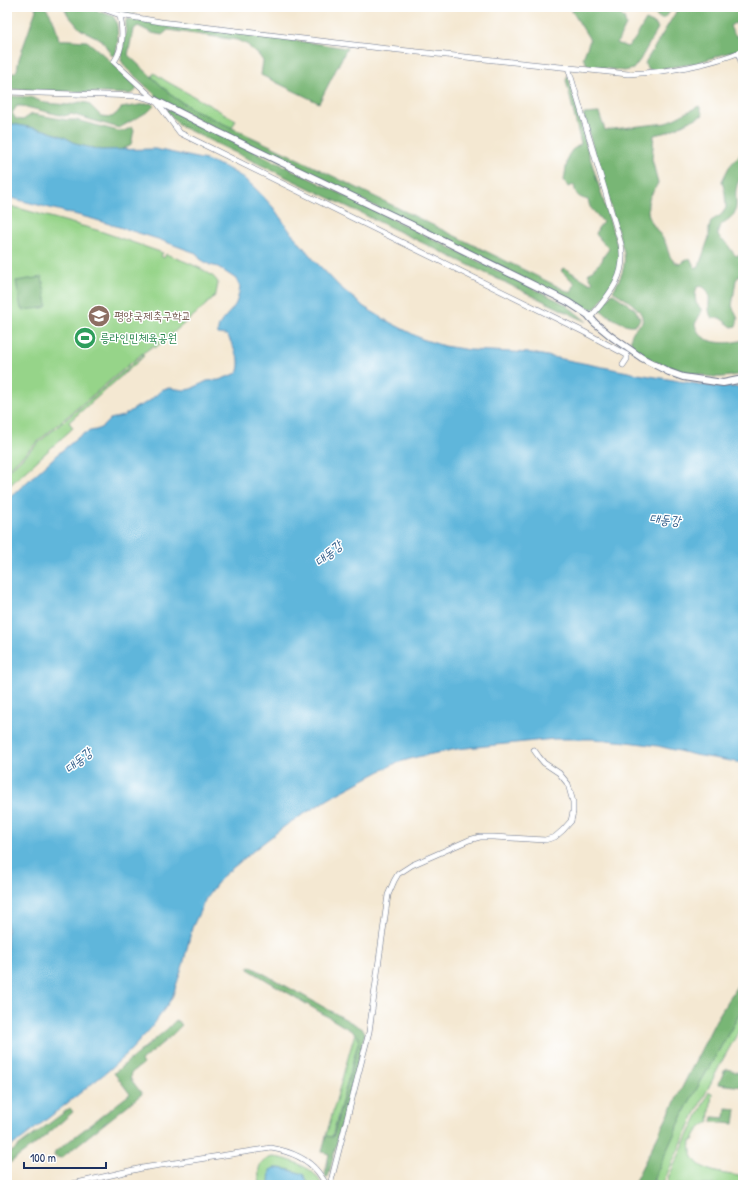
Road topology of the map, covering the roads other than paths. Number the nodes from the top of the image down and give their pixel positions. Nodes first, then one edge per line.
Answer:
1 (98, 7) edge
2 (120, 15) junction
3 (740, 52) edge
4 (568, 67) junction
5 (743, 67) edge
6 (7, 92) edge
7 (155, 100) junction
8 (590, 318) junction
9 (624, 365) dead end
10 (743, 379) edge
11 (534, 750) dead end
12 (68, 1185) edge
13 (327, 1185) edge
14 (330, 1185) edge

1 - 2 street
2 - 4 street
2 - 7 street
3 - 4 street
3 - 5 street
4 - 8 street
6 - 7 street
7 - 8 street
7 - 9 street
8 - 10 street
11 - 14 street
12 - 13 street

